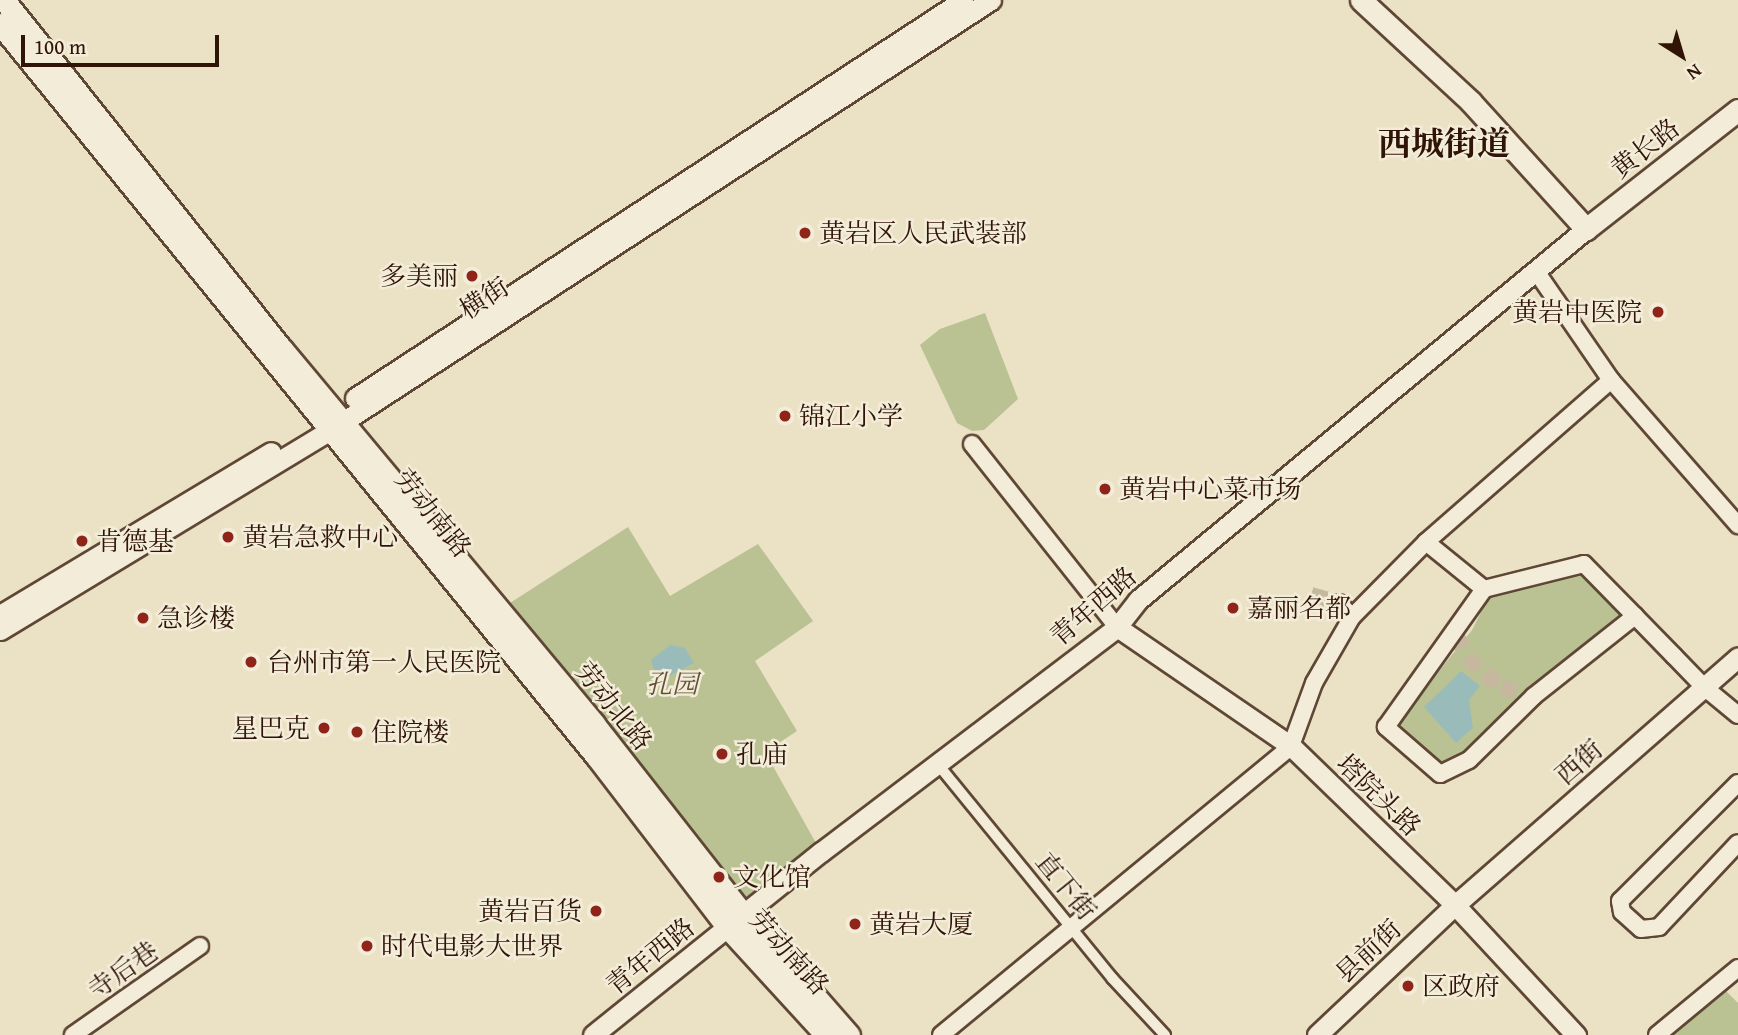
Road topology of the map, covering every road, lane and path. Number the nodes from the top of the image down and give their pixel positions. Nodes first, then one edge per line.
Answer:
1 (4, 0) edge
2 (963, 0) edge
3 (990, 0) edge
4 (1361, 0) edge
5 (0, 24) edge
6 (1738, 110) edge
7 (744, 150) junction
8 (1586, 229) junction
9 (1536, 271) junction
10 (1611, 380) junction
11 (332, 421) junction
12 (972, 444) dead end
13 (1738, 525) edge
14 (1426, 542) junction
15 (1484, 589) junction
16 (1339, 603) tunnel mouth
17 (0, 615) edge
18 (1635, 616) junction
19 (1352, 617) junction
20 (1117, 627) junction
21 (0, 630) edge
22 (1738, 657) edge
23 (1704, 687) junction
24 (1738, 715) edge
25 (1291, 746) junction
26 (936, 762) junction
27 (1738, 783) edge
28 (1738, 842) edge
29 (1455, 905) junction
30 (735, 920) junction
31 (1072, 928) junction
32 (200, 946) dead end
33 (1738, 968) edge
34 (74, 1035) edge
35 (593, 1035) edge
36 (826, 1035) edge
37 (849, 1035) edge
38 (941, 1035) edge
39 (1165, 1035) edge
40 (1317, 1035) edge
41 (1576, 1035) edge
42 (1657, 1035) edge

1 - 11 main road
2 - 7 street, 横街
3 - 7 street, 横街
4 - 8 main road
5 - 11 main road
6 - 8 main road, 黄长路
7 - 11 street, 横街
8 - 9 street, 青年西路
9 - 10 street
9 - 20 street, 青年西路
10 - 13 street
10 - 14 street
11 - 17 street, 横街
11 - 21 street, 横街
11 - 30 main road, 劳动北路
12 - 20 street
14 - 15 street
14 - 19 street
15 - 18 street
15 - 18 street
16 - 19 street
18 - 23 street
19 - 25 street
20 - 25 street, 塔院头路
20 - 26 street, 青年西路
22 - 23 street, 西街
23 - 24 street
23 - 29 street, 西街
25 - 29 street, 塔院头路
25 - 31 street
26 - 30 street, 青年西路
26 - 31 street, 直下街
27 - 28 street
29 - 40 street, 县前街
29 - 41 street, 塔院头路
30 - 35 street, 青年西路
30 - 36 main road, 劳动南路
30 - 37 main road, 劳动北路
31 - 38 street
31 - 39 street, 直下街
32 - 34 street, 寺后巷
33 - 42 street

